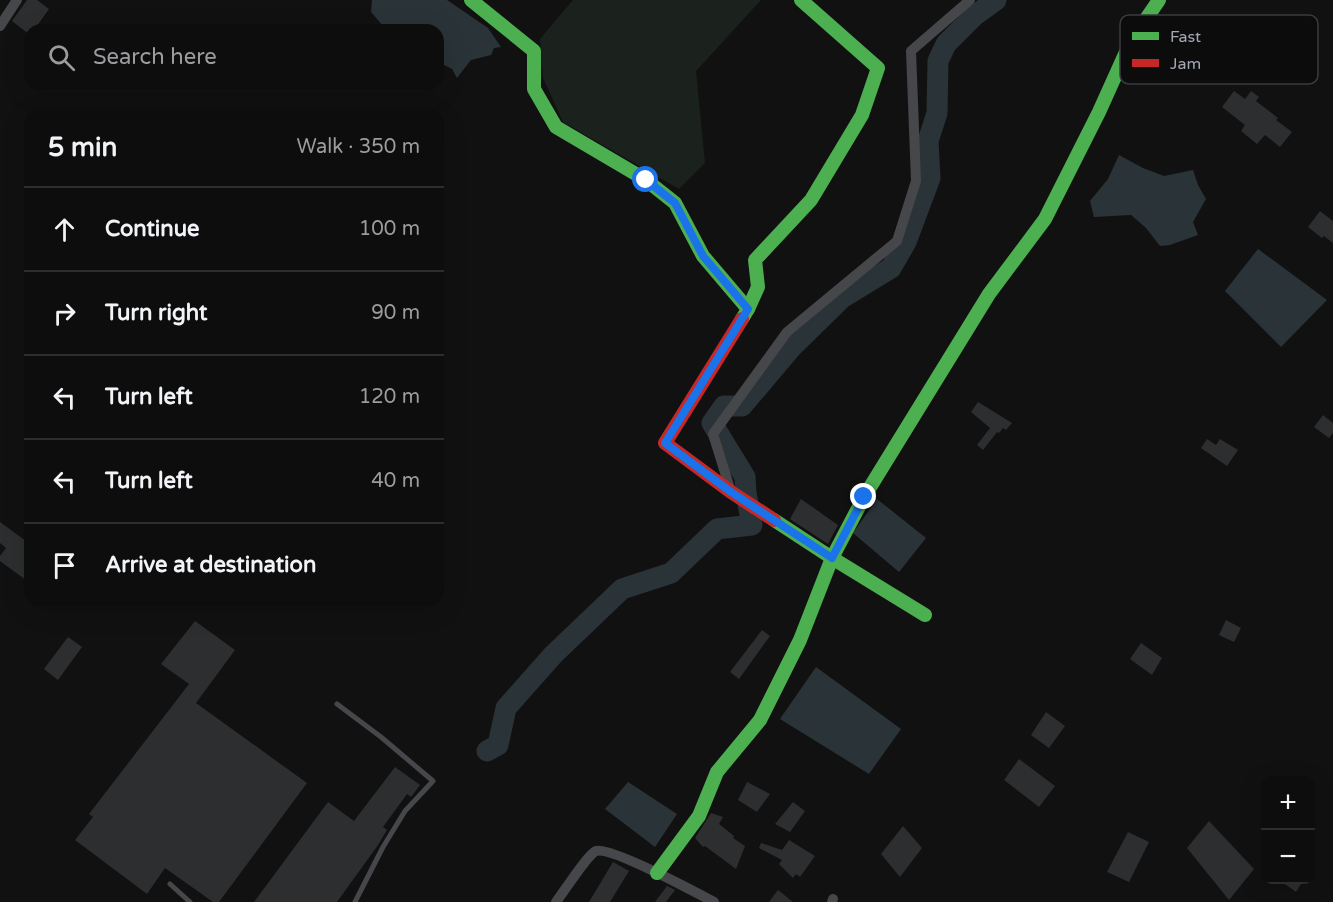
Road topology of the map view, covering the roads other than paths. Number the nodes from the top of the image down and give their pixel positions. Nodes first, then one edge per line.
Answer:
1 (17, 0) edge
2 (471, 0) edge
3 (801, 0) edge
4 (970, 0) edge
5 (1159, 0) edge
6 (1149, 15) edge
7 (0, 26) edge
8 (1120, 65) edge
9 (748, 309) junction
10 (731, 492) junction
11 (832, 558) junction
12 (925, 615) dead end
13 (337, 704) dead end
14 (657, 873) junction
15 (170, 884) dead end
16 (189, 902) edge
17 (355, 902) edge
18 (556, 902) edge
19 (714, 902) edge

1 - 7 street
2 - 9 street
3 - 9 street
4 - 10 street
5 - 6 street
8 - 11 street
9 - 10 street
10 - 11 street
11 - 12 street
11 - 14 street
13 - 17 lane
14 - 18 street
14 - 19 street
15 - 16 lane

